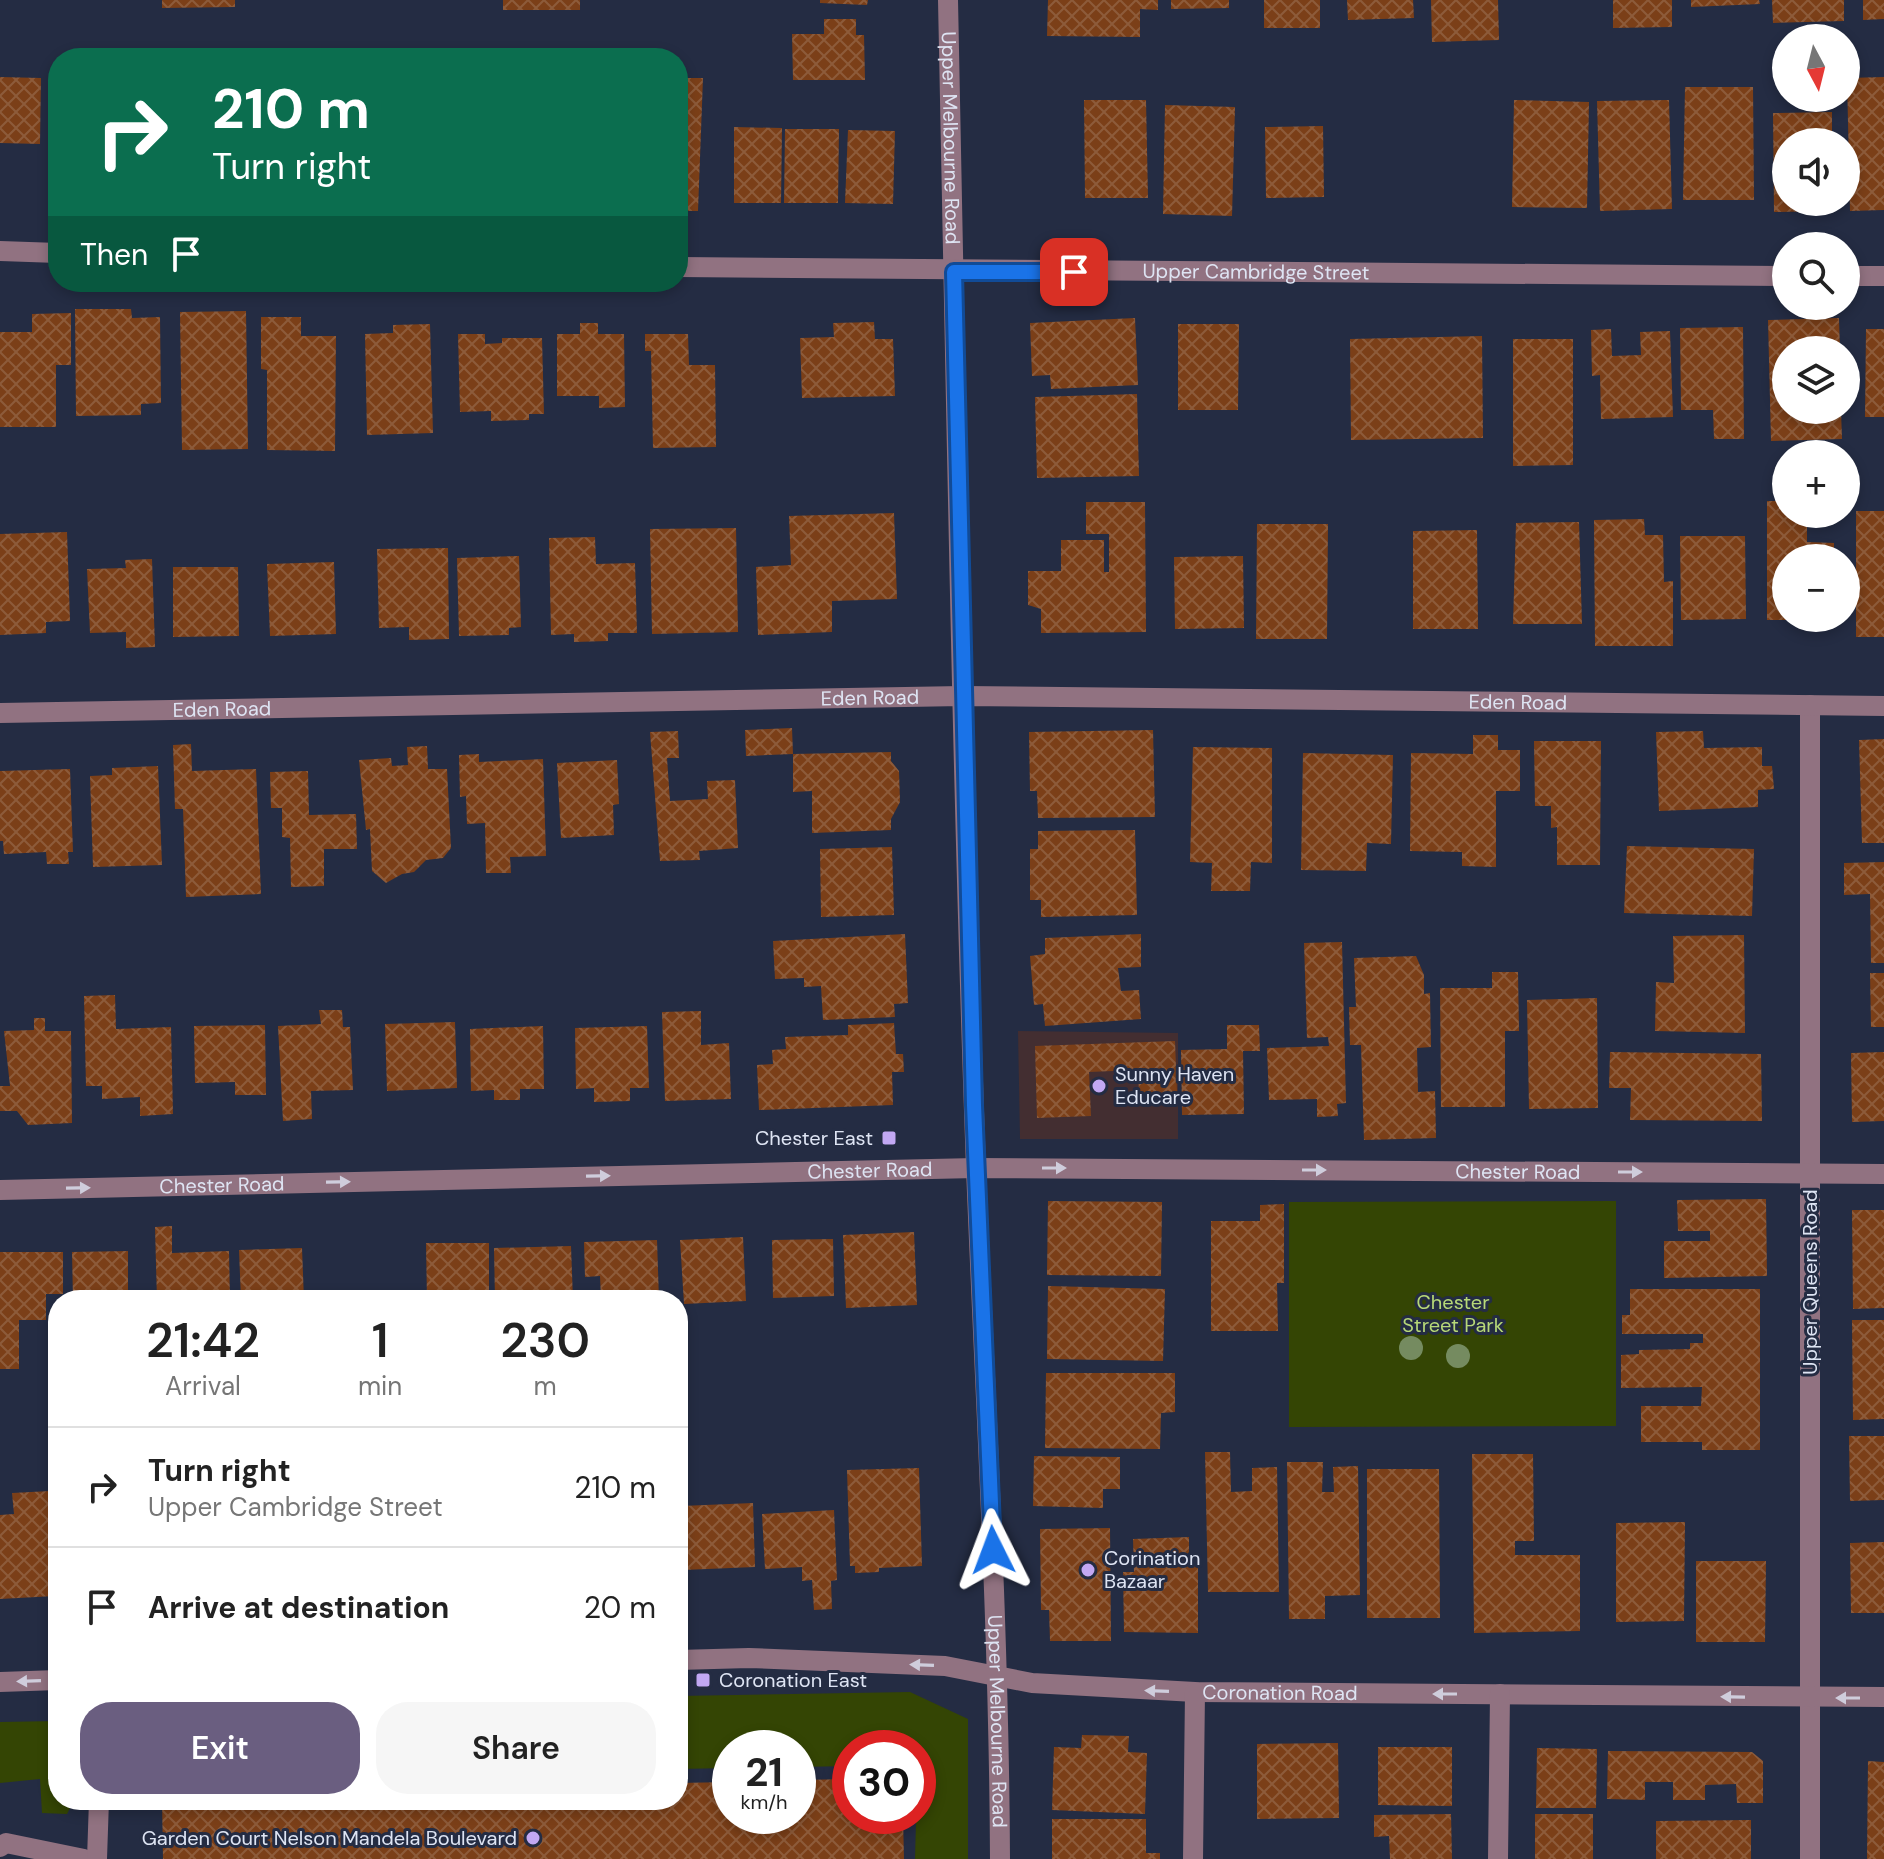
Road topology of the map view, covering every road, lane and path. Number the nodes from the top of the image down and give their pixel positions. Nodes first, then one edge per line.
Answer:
1 (948, 0) edge
2 (0, 251) edge
3 (48, 253) edge
4 (688, 267) edge
5 (954, 272) junction
6 (1772, 276) edge
7 (1860, 276) edge
8 (1884, 276) edge
9 (962, 696) junction
10 (1810, 705) junction
11 (1884, 706) edge
12 (0, 713) edge
13 (976, 1168) junction
14 (1809, 1174) junction
15 (1884, 1174) edge
16 (0, 1190) edge
17 (688, 1660) edge
18 (999, 1677) junction
19 (48, 1680) edge
20 (0, 1682) edge
21 (1195, 1692) junction
22 (1500, 1694) junction
23 (1884, 1697) edge
24 (1811, 1698) junction
25 (99, 1810) edge
26 (0, 1847) edge
27 (84, 1859) edge
28 (97, 1859) edge
29 (1000, 1859) edge
30 (1193, 1859) edge
31 (1498, 1859) edge
32 (1810, 1859) edge

1 - 5 street, Upper Melbourne Road
2 - 3 street
4 - 5 street, Upper Cambridge Street
5 - 6 street, Upper Cambridge Street
5 - 9 street, Upper Melbourne Road
7 - 8 street
9 - 10 street, Eden Road
9 - 12 street, Eden Road
9 - 13 street, Upper Melbourne Road
10 - 11 street, Eden Road
10 - 14 street, Upper Queens Road
13 -> 14 street, Chester Road
16 -> 13 street, Chester Road
13 - 18 street, Upper Melbourne Road
14 - 15 street, Chester Road
14 - 24 street, Upper Queens Road
18 -> 17 street, Coronation Road
21 -> 18 street, Coronation Road
18 - 29 street, Upper Melbourne Road
19 -> 20 street
22 -> 21 street, Coronation Road
21 - 30 street
24 -> 22 street, Coronation Road
22 - 31 street
23 -> 24 street, Coronation Road
24 - 32 street, Upper Queens Road
25 - 28 street
26 - 27 street

